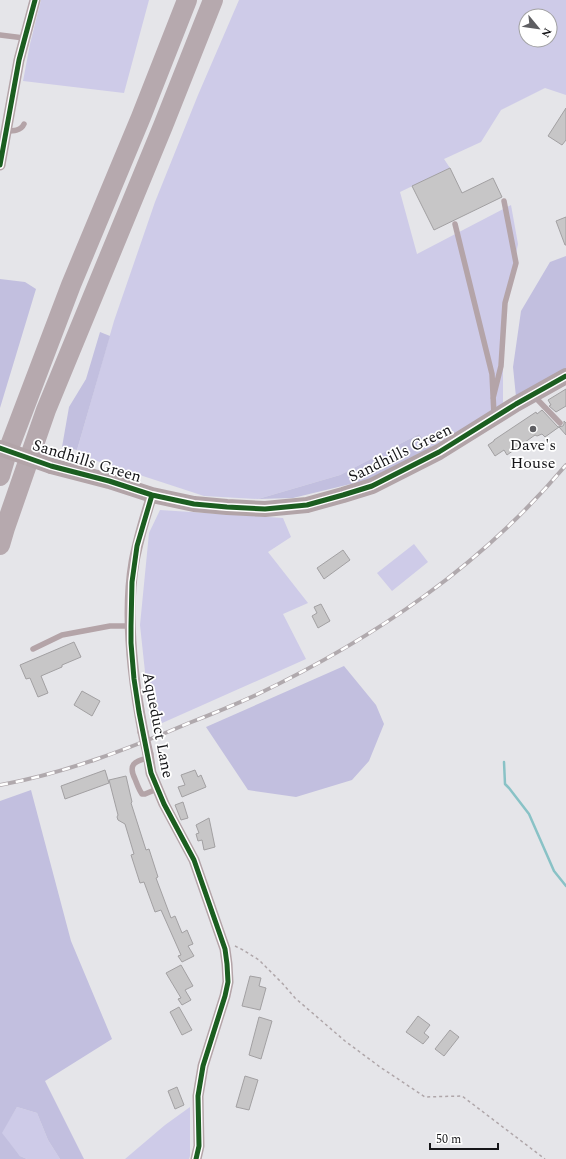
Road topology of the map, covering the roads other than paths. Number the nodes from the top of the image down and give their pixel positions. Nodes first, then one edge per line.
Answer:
1 (35, 0) edge
2 (187, 0) edge
3 (213, 0) edge
4 (0, 35) edge
5 (24, 38) junction
6 (24, 124) dead end
7 (6, 131) junction
8 (0, 165) edge
9 (504, 201) dead end
10 (455, 224) dead end
11 (566, 376) edge
12 (532, 394) junction
13 (493, 398) junction
14 (494, 417) junction
15 (560, 423) dead end
16 (0, 448) edge
17 (0, 476) edge
18 (152, 495) junction
19 (0, 545) edge
20 (131, 626) junction
21 (33, 649) dead end
22 (148, 756) junction
23 (157, 789) junction
24 (196, 1159) edge

1 - 5 street
2 - 17 highway
3 - 19 highway
4 - 5 lane
5 - 7 street
6 - 7 lane
7 - 8 street
9 - 13 lane
10 - 13 lane
11 - 12 street, Sandhills Green
12 - 14 street, Sandhills Green
12 - 15 lane
13 - 14 lane
14 - 18 street, Sandhills Green
16 - 18 street, Sandhills Green, bridge
18 - 20 street, Aqueduct Lane
20 - 21 lane
20 - 22 street, Aqueduct Lane, bridge
22 - 23 street, Aqueduct Lane
22 - 23 lane
23 - 24 street, Aqueduct Lane

